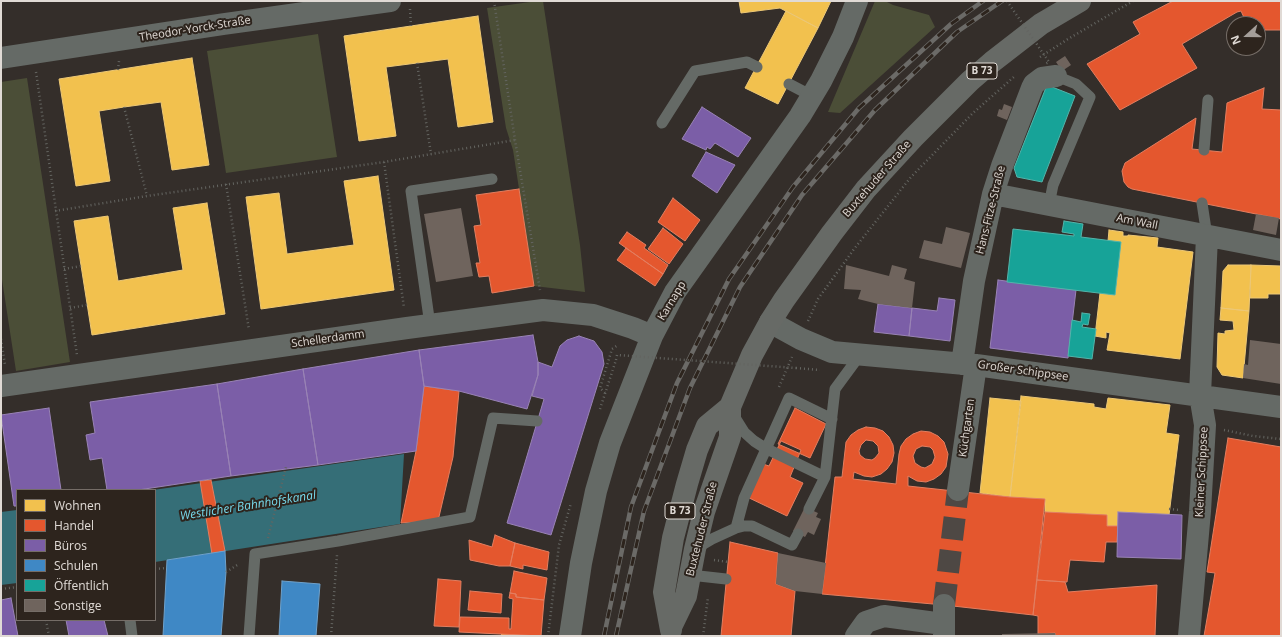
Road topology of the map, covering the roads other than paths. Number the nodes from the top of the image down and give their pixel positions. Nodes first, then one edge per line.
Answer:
1 (857, 1) edge
2 (1080, 1) edge
3 (400, 4) edge
4 (1, 58) edge
5 (757, 67) dead end
6 (1050, 70) joint
7 (789, 84) dead end
8 (812, 96) junction
9 (1208, 100) dead end
10 (662, 123) dead end
11 (1204, 150) dead end
12 (492, 179) dead end
13 (993, 194) junction
14 (1202, 203) dead end
15 (1049, 205) junction
16 (1207, 236) junction
17 (1281, 250) edge
18 (770, 322) junction
19 (430, 325) junction
20 (642, 332) junction
21 (860, 355) junction
22 (969, 364) junction
23 (4, 386) edge
24 (1200, 395) junction
25 (730, 407) junction
26 (1281, 407) edge
27 (832, 419) junction
28 (537, 421) dead end
29 (765, 448) junction
30 (825, 477) junction
31 (958, 490) tunnel mouth
32 (809, 509) dead end
33 (736, 528) junction
34 (798, 534) dead end
35 (695, 549) junction
36 (690, 575) junction
37 (726, 579) dead end
38 (130, 621) edge
39 (944, 622) edge
40 (671, 632) edge
41 (132, 636) edge
42 (249, 636) edge
43 (570, 636) edge
44 (856, 636) edge
45 (1189, 636) edge

1 - 8 street, Karnapp
2 - 18 main road, Buxtehuder Straße / B 73
3 - 4 street, Theodor-Yorck-Straße
5 - 10 lane
6 - 13 street, Hans-Fitze-Straße
6 - 15 lane
7 - 8 lane
8 - 20 street, Karnapp
9 - 11 lane
12 - 19 lane
13 - 15 street, Am Wall
13 - 22 street, Hans-Fitze-Straße
14 - 16 lane
15 - 16 street, Am Wall
16 - 17 street, Am Wall
16 - 24 street, Kleiner Schippsee
18 - 21 street, Großer Schippsee
18 - 25 main road, Buxtehuder Straße / B 73
19 - 20 street, Schellerdamm
19 - 23 street, Schellerdamm
20 - 43 street, Karnapp
21 - 22 street, Großer Schippsee
21 - 27 lane
22 - 24 street, Großer Schippsee
22 - 31 street, Küchgarten
24 - 26 street, Großer Schippsee
24 - 45 street, Kleiner Schippsee
25 - 29 lane
25 - 35 main road, Buxtehuder Straße / B 73
25 - 40 main road, Buxtehuder Straße / B 73
27 - 29 lane
27 - 30 lane
28 - 42 lane
29 - 30 lane
29 - 33 lane
30 - 32 lane
33 - 34 lane
33 - 35 lane
35 - 36 main road, Buxtehuder Straße / B 73
36 - 37 lane
36 - 40 main road, Buxtehuder Straße / B 73
38 - 41 lane
39 - 44 street

